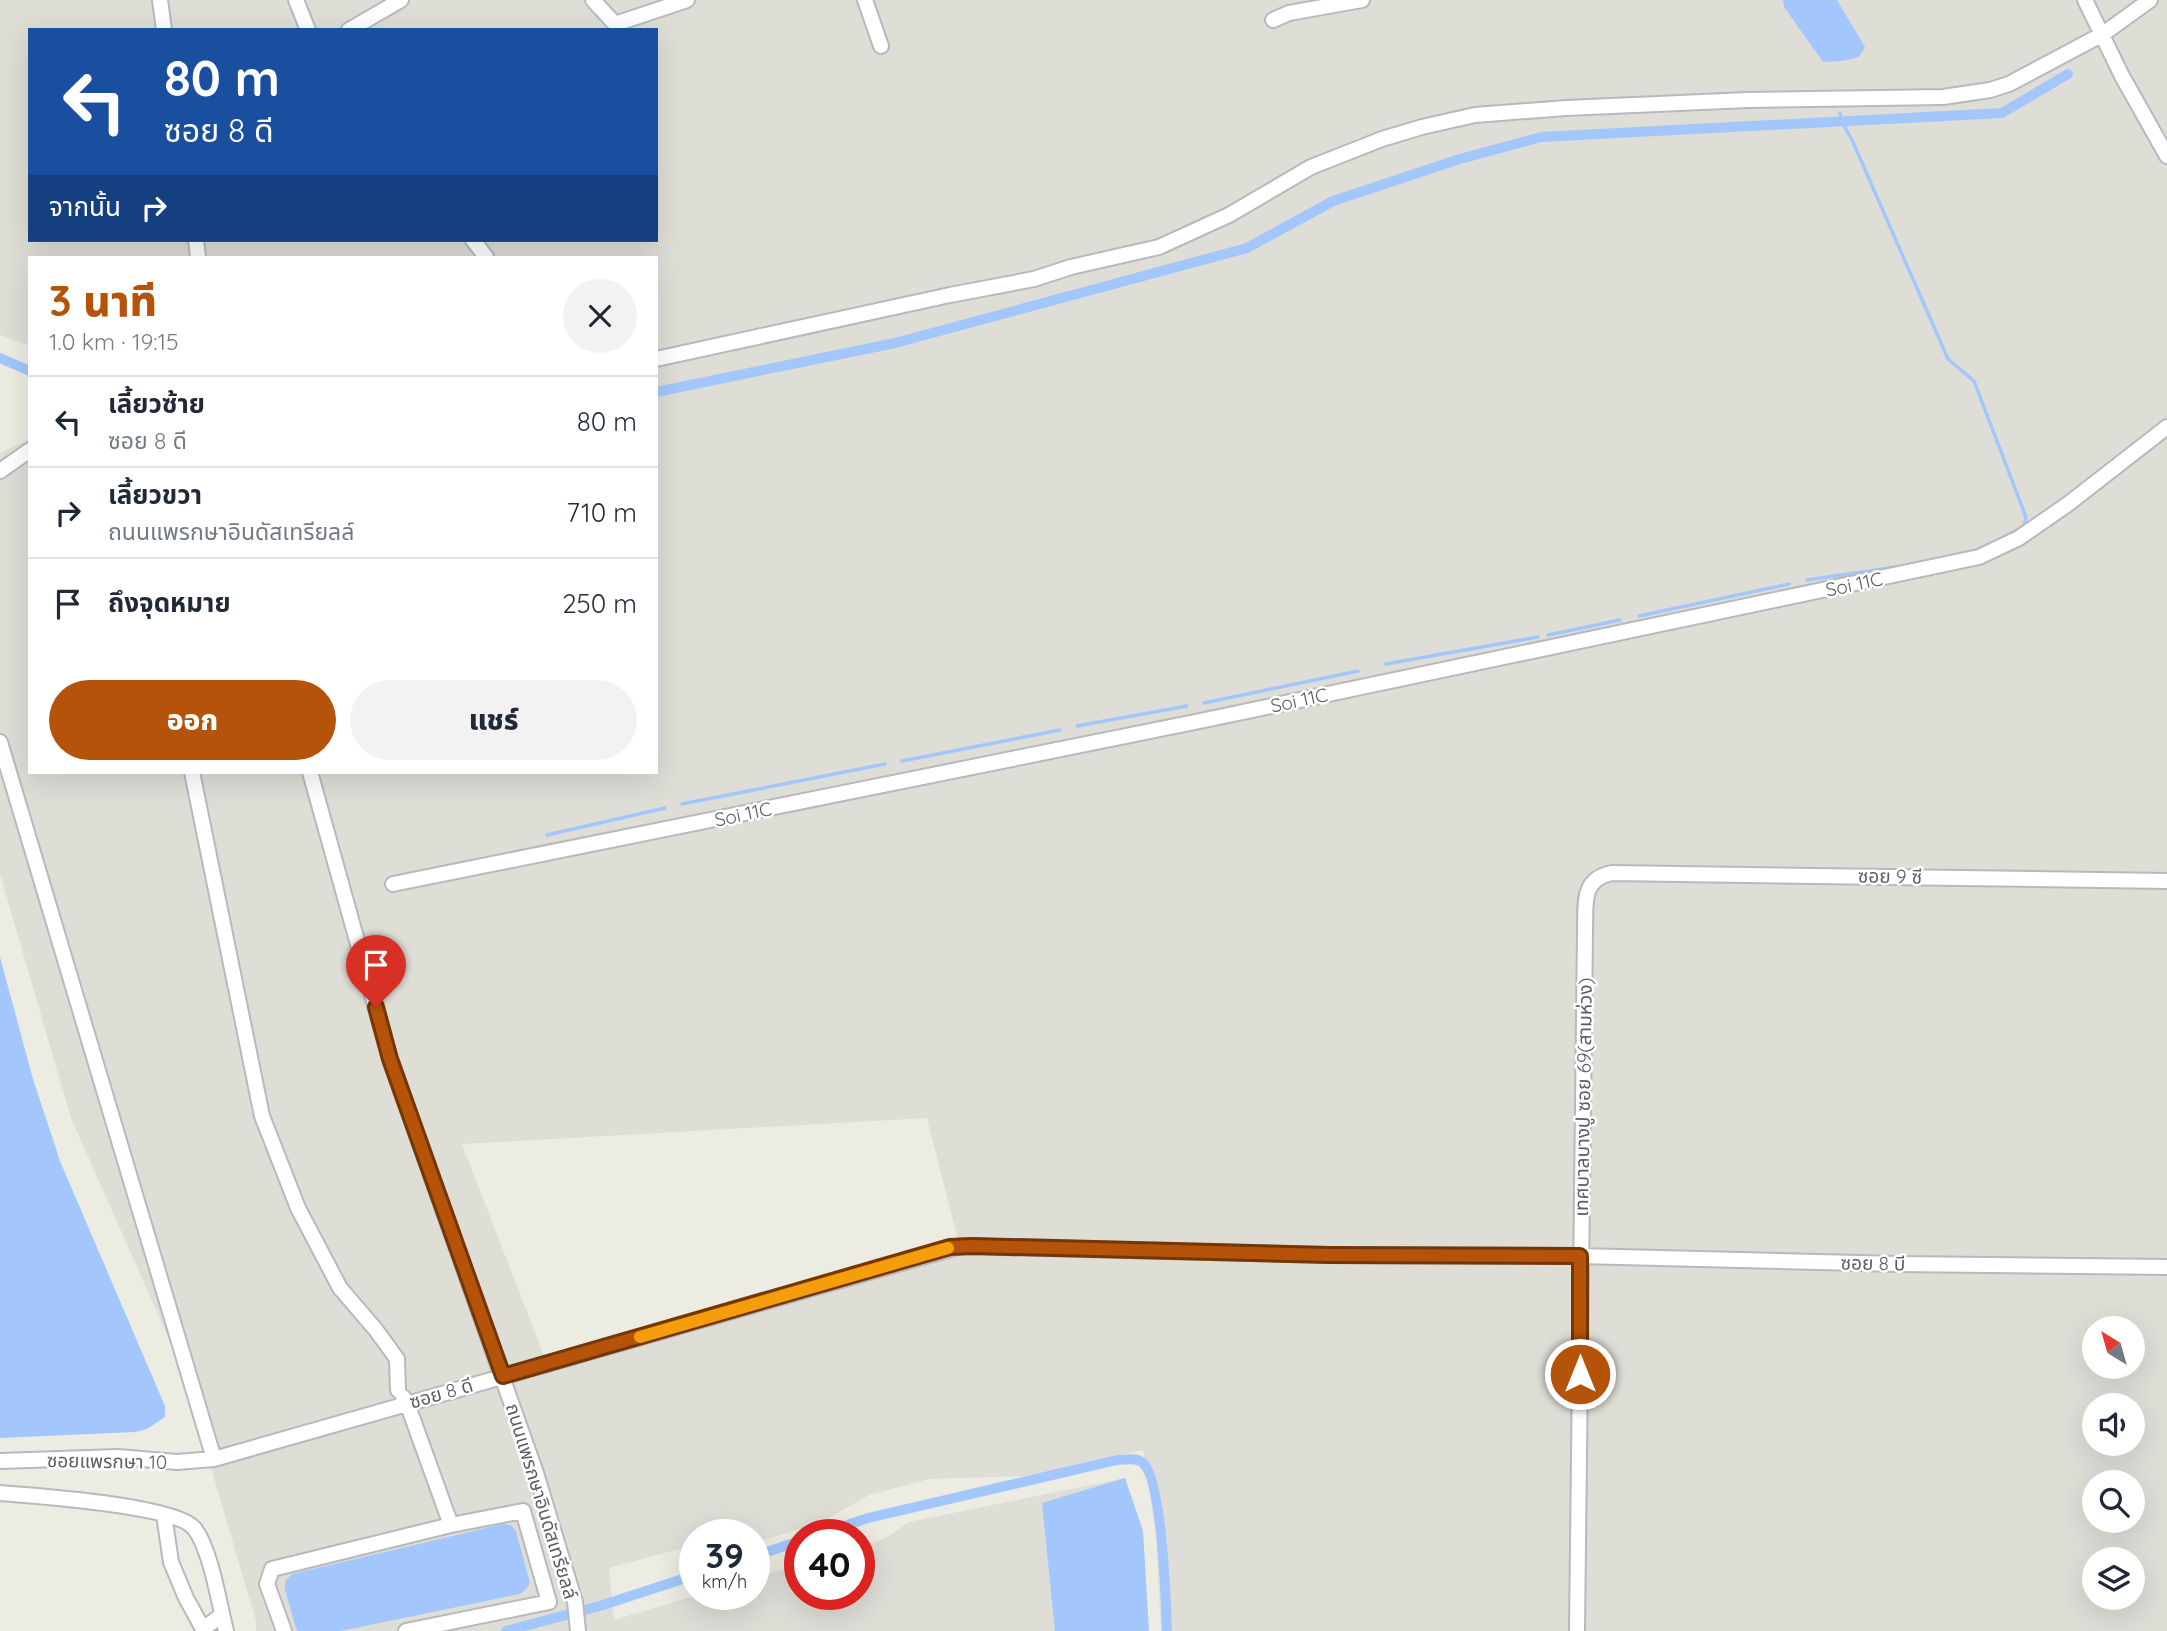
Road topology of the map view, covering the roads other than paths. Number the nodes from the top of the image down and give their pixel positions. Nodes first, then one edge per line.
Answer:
1 (160, 0) edge
2 (296, 0) edge
3 (401, 0) edge
4 (593, 0) edge
5 (687, 0) edge
6 (865, 0) edge
7 (1362, 0) edge
8 (2085, 0) edge
9 (2150, 0) edge
10 (1287, 6) edge
11 (1273, 20) dead end
12 (370, 24) edge
13 (164, 28) edge
14 (307, 28) edge
15 (2104, 34) junction
16 (880, 46) dead end
17 (2167, 156) edge
18 (475, 242) edge
19 (485, 256) edge
20 (658, 359) edge
21 (2167, 427) edge
22 (28, 451) edge
23 (0, 471) edge
24 (0, 742) edge
25 (192, 774) edge
26 (311, 774) edge
27 (1612, 873) joint
28 (2167, 881) edge
29 (393, 884) dead end
30 (1580, 1256) junction
31 (2167, 1267) edge
32 (503, 1376) junction
33 (403, 1396) junction
34 (214, 1459) junction
35 (0, 1461) edge
36 (0, 1493) edge
37 (164, 1515) junction
38 (451, 1525) junction
39 (222, 1615) junction
40 (203, 1630) edge
41 (226, 1631) edge
42 (284, 1631) edge
43 (406, 1631) edge
44 (578, 1631) edge
45 (1577, 1631) edge

1 - 13 street
2 - 14 street
3 - 12 street
4 - 5 street
6 - 16 street
7 - 10 street
8 - 15 street
9 - 15 street
10 - 11 street
15 - 17 street
15 - 20 street
18 - 19 street
21 - 29 street, Soi 11C
22 - 23 street
24 - 34 street
25 - 33 street
26 - 32 street, ถนนแพรกษาอินดัสเทรียลล์
27 - 28 street, ซอย 9 ซี
27 - 30 street, เทศบาลบางปู ซอย 69(สามห่วง)
30 - 31 street, ซอย 8 บี
30 - 32 street, ซอย 8 ดี
30 - 45 street, เทศบาลบางปู ซอย 69(สามห่วง)
32 - 33 street, ซอย 8 ดี
32 - 44 street, ถนนแพรกษาอินดัสเทรียลล์
33 - 34 street, ซอย 8 ดี
33 - 38 street
34 - 35 street, ซอยแพรกษา 10
36 - 37 street
37 - 39 street
37 - 40 street
38 - 42 street
38 - 43 street
39 - 40 street
39 - 41 street

